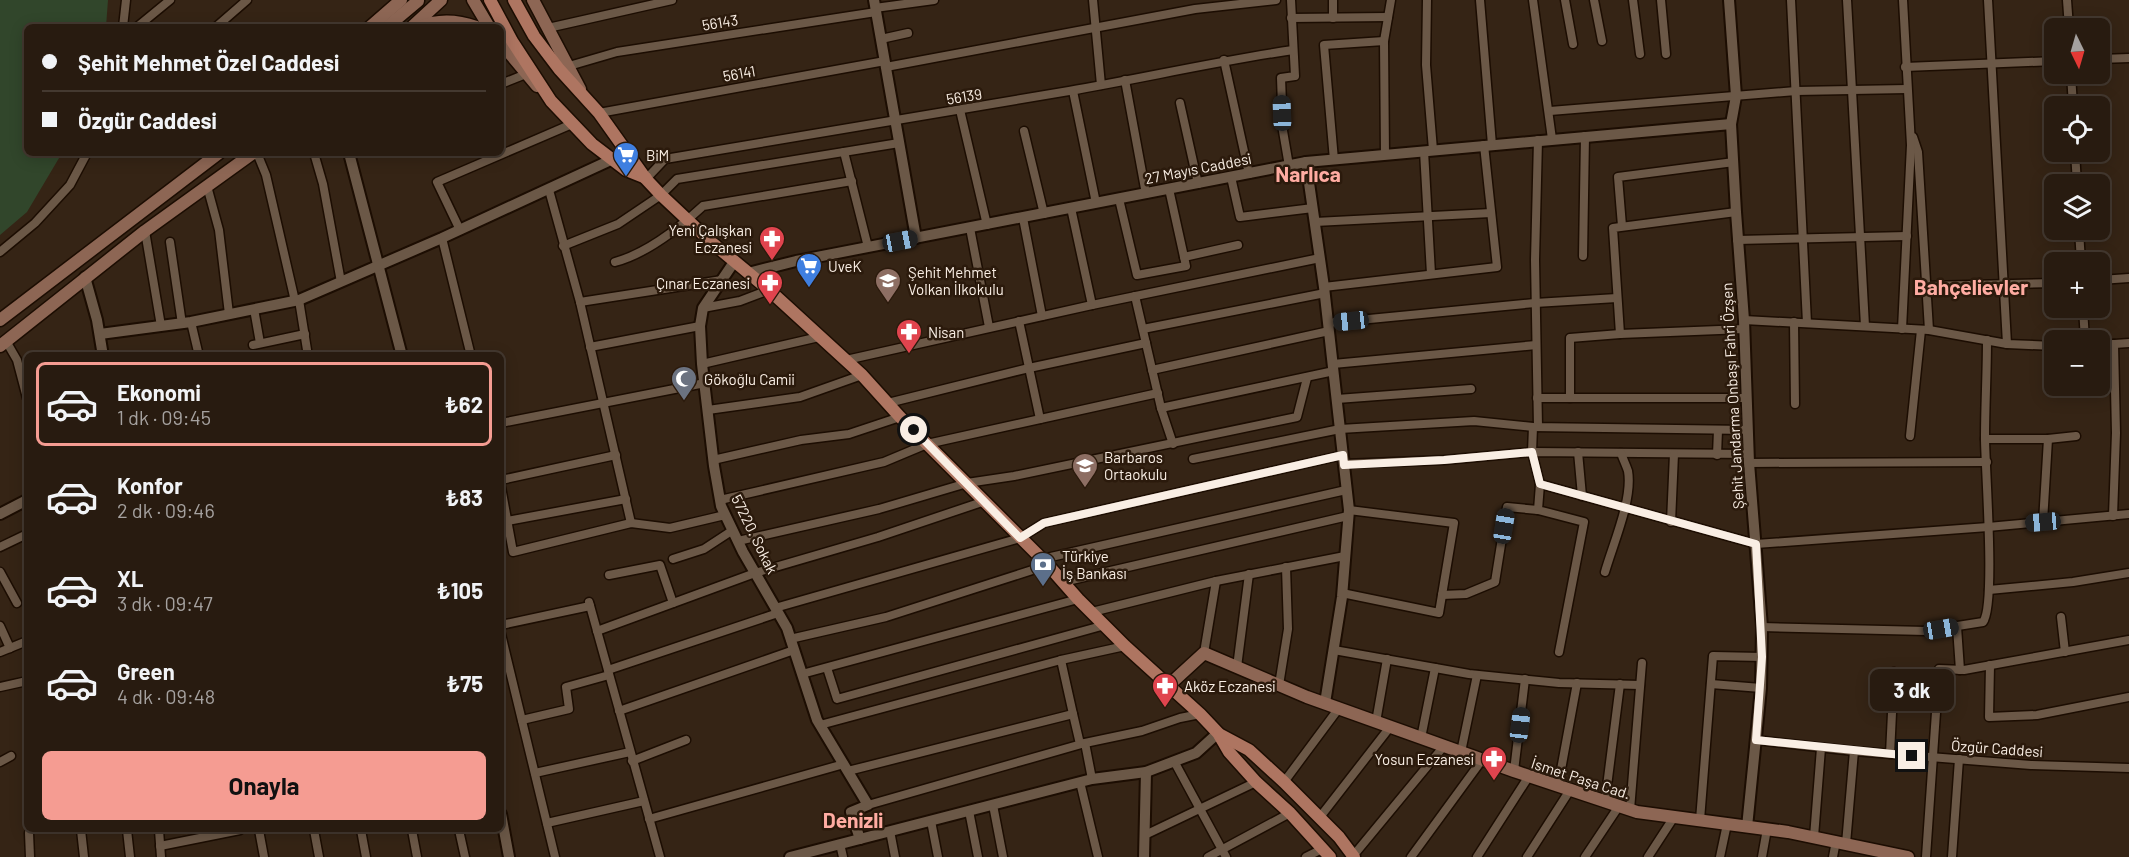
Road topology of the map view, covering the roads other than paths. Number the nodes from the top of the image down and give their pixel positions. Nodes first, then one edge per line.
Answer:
1 (126, 0) edge
2 (170, 0) edge
3 (247, 0) edge
4 (401, 0) edge
5 (441, 0) edge
6 (473, 0) edge
7 (490, 0) edge
8 (514, 0) edge
9 (533, 0) edge
10 (672, 0) edge
11 (934, 0) edge
12 (1093, 0) edge
13 (1276, 0) edge
14 (1291, 0) edge
15 (1333, 0) edge
16 (1391, 0) edge
17 (1427, 0) edge
18 (1480, 0) edge
19 (1533, 0) edge
20 (1565, 0) edge
21 (1594, 0) edge
22 (1633, 0) edge
23 (1661, 0) edge
24 (1729, 0) edge
25 (1791, 0) edge
26 (1847, 0) edge
27 (1903, 0) edge
28 (1988, 0) edge
29 (2067, 0) edge
30 (418, 1) edge
31 (875, 6) edge
32 (1388, 17) junction
33 (1291, 18) junction
34 (1333, 18) junction
35 (2068, 18) edge
36 (123, 24) edge
37 (141, 24) edge
38 (219, 24) edge
39 (373, 24) edge
40 (391, 24) edge
41 (415, 24) edge
42 (427, 24) edge
43 (468, 24) edge
44 (487, 24) edge
45 (503, 24) edge
46 (504, 26) edge
47 (1095, 27) junction
48 (548, 28) junction
49 (908, 33) dead end
50 (881, 39) junction
51 (1383, 41) junction
52 (1602, 41) dead end
53 (1573, 44) dead end
54 (504, 48) edge
55 (1293, 50) junction
56 (1640, 54) dead end
57 (1666, 54) dead end
58 (2129, 58) edge
59 (2110, 59) edge
60 (1224, 60) junction
61 (2044, 62) edge
62 (885, 64) junction
63 (1992, 64) junction
64 (569, 66) junction
65 (1905, 67) junction
66 (526, 74) junction
67 (1125, 80) junction
68 (504, 83) edge
69 (1101, 85) junction
70 (1907, 89) junction
71 (1852, 90) junction
72 (1073, 91) junction
73 (1796, 91) junction
74 (582, 93) junction
75 (1736, 96) junction
76 (551, 101) junction
77 (1180, 103) dead end
78 (960, 110) junction
79 (1550, 111) junction
80 (599, 113) junction
81 (895, 120) junction
82 (572, 124) junction
83 (1731, 124) junction
84 (608, 127) junction
85 (1910, 127) junction
86 (1024, 131) dead end
87 (1585, 136) junction
88 (1552, 139) junction
89 (1538, 140) junction
90 (899, 143) junction
91 (592, 144) junction
92 (1488, 145) junction
93 (1429, 151) junction
94 (844, 152) junction
95 (504, 153) edge
96 (1385, 155) junction
97 (85, 156) edge
98 (215, 156) edge
99 (251, 156) edge
100 (256, 156) edge
101 (315, 156) edge
102 (350, 156) edge
103 (498, 156) edge
104 (613, 159) junction
105 (1334, 160) junction
106 (1306, 162) junction
107 (1734, 162) junction
108 (1289, 166) junction
109 (1249, 174) junction
110 (1231, 177) junction
111 (646, 179) junction
112 (852, 181) junction
113 (1198, 184) junction
114 (207, 186) junction
115 (1168, 189) junction
116 (549, 190) junction
117 (1146, 194) junction
118 (661, 195) junction
119 (1119, 199) junction
120 (1096, 204) junction
121 (1071, 208) junction
122 (1313, 208) junction
123 (1736, 212) junction
124 (1491, 213) junction
125 (1044, 214) junction
126 (1428, 216) junction
127 (1023, 218) junction
128 (688, 220) junction
129 (1315, 222) junction
130 (987, 225) junction
131 (1622, 226) junction
132 (970, 228) junction
133 (460, 230) junction
134 (145, 231) junction
135 (1860, 236) junction
136 (1907, 236) junction
137 (1802, 237) junction
138 (442, 238) junction
139 (916, 238) junction
140 (1737, 240) junction
141 (170, 242) dead end
142 (1238, 245) dead end
143 (563, 246) junction
144 (868, 248) junction
145 (0, 252) edge
146 (1583, 256) dead end
147 (1184, 257) junction
148 (1320, 258) junction
149 (615, 262) dead end
150 (734, 262) junction
151 (380, 265) junction
152 (748, 273) junction
153 (1431, 274) junction
154 (85, 277) junction
155 (2129, 278) edge
156 (2110, 279) edge
157 (722, 280) junction
158 (341, 282) junction
159 (2044, 283) edge
160 (2004, 285) junction
161 (1926, 286) junction
162 (769, 290) junction
163 (1325, 290) junction
164 (1134, 296) junction
165 (1617, 298) junction
166 (297, 301) junction
167 (580, 302) junction
168 (1535, 303) junction
169 (1092, 305) junction
170 (703, 308) junction
171 (254, 309) junction
172 (229, 314) junction
173 (1042, 316) junction
174 (0, 320) edge
175 (1019, 321) junction
176 (1794, 322) junction
177 (187, 323) junction
178 (1806, 323) junction
179 (1744, 325) junction
180 (161, 326) junction
181 (700, 326) junction
182 (1865, 326) junction
183 (990, 327) junction
184 (1329, 327) junction
185 (1902, 328) junction
186 (1143, 330) junction
187 (1925, 330) junction
188 (100, 334) junction
189 (305, 334) junction
190 (1620, 334) junction
191 (819, 337) junction
192 (1987, 340) junction
193 (3, 343) edge
194 (1146, 343) junction
195 (2129, 343) edge
196 (2007, 344) junction
197 (2110, 344) edge
198 (2114, 344) junction
199 (1536, 345) junction
200 (2044, 346) edge
201 (590, 347) junction
202 (102, 352) edge
203 (197, 352) edge
204 (307, 352) edge
205 (401, 352) edge
206 (470, 352) edge
207 (846, 360) junction
208 (702, 364) junction
209 (1029, 368) junction
210 (1333, 368) junction
211 (1152, 370) junction
212 (862, 375) junction
213 (1307, 378) junction
214 (705, 383) junction
215 (24, 385) edge
216 (1471, 389) dead end
217 (1158, 393) junction
218 (1537, 398) junction
219 (1570, 398) junction
220 (1746, 398) junction
221 (1337, 399) junction
222 (605, 403) junction
223 (888, 403) junction
224 (1795, 404) dead end
225 (1161, 408) junction
226 (708, 410) junction
227 (900, 417) junction
228 (1040, 419) junction
229 (504, 422) edge
230 (1535, 427) junction
231 (1340, 429) junction
232 (1718, 430) junction
233 (1748, 430) junction
234 (1910, 436) dead end
235 (2076, 436) dead end
236 (1985, 439) junction
237 (2049, 439) junction
238 (927, 444) junction
239 (1173, 444) junction
240 (1532, 452) junction
241 (1578, 453) junction
242 (1621, 453) junction
243 (1674, 454) junction
244 (616, 455) junction
245 (1717, 455) junction
246 (1193, 459) dead end
247 (1749, 459) junction
248 (713, 460) junction
249 (1343, 460) junction
250 (1987, 462) junction
251 (504, 479) edge
252 (968, 483) junction
253 (1540, 484) junction
254 (1346, 490) junction
255 (1582, 496) junction
256 (626, 499) junction
257 (720, 500) junction
258 (985, 501) junction
259 (24, 502) edge
260 (504, 504) edge
261 (1624, 508) junction
262 (1538, 510) junction
263 (1348, 513) junction
264 (0, 514) edge
265 (725, 514) junction
266 (2129, 514) edge
267 (2113, 516) junction
268 (507, 521) junction
269 (1671, 522) junction
270 (2043, 522) junction
271 (631, 523) junction
272 (1988, 527) junction
273 (733, 530) junction
274 (24, 535) edge
275 (1020, 538) junction
276 (738, 541) junction
277 (1756, 544) junction
278 (0, 547) edge
279 (1345, 556) junction
280 (673, 559) dead end
281 (1045, 562) junction
282 (1286, 567) junction
283 (0, 572) edge
284 (1605, 572) dead end
285 (755, 573) junction
286 (2129, 573) edge
287 (1249, 574) junction
288 (609, 575) dead end
289 (1216, 581) junction
290 (1063, 582) junction
291 (1989, 590) junction
292 (1342, 593) junction
293 (1442, 595) junction
294 (1078, 599) junction
295 (17, 603) dead end
296 (673, 603) junction
297 (777, 611) junction
298 (1092, 612) junction
299 (2061, 617) dead end
300 (504, 624) edge
301 (1105, 625) junction
302 (0, 626) edge
303 (1761, 627) junction
304 (1957, 627) junction
305 (597, 631) junction
306 (790, 639) junction
307 (2129, 640) edge
308 (24, 642) edge
309 (504, 646) edge
310 (1125, 646) junction
311 (10, 648) junction
312 (794, 650) junction
313 (1334, 650) junction
314 (0, 652) edge
315 (1559, 652) dead end
316 (2065, 652) junction
317 (1204, 653) junction
318 (1762, 657) junction
319 (1387, 659) junction
320 (1061, 660) junction
321 (1642, 663) dead end
322 (1990, 666) junction
323 (827, 668) junction
324 (1237, 668) junction
325 (1435, 668) junction
326 (1960, 670) junction
327 (608, 672) junction
328 (1894, 672) dead end
329 (802, 674) junction
330 (1477, 675) junction
331 (1525, 679) junction
332 (24, 682) edge
333 (1577, 683) junction
334 (1620, 684) junction
335 (1711, 684) junction
336 (1278, 685) junction
337 (1168, 686) junction
338 (1640, 686) junction
339 (0, 687) edge
340 (1761, 688) junction
341 (2129, 697) edge
342 (1325, 703) junction
343 (1339, 708) junction
344 (619, 711) junction
345 (1073, 714) junction
346 (1200, 714) junction
347 (522, 720) junction
348 (1376, 722) junction
349 (820, 725) junction
350 (1390, 727) junction
351 (1218, 733) junction
352 (1421, 738) junction
353 (686, 740) dead end
354 (1756, 740) junction
355 (1082, 744) junction
356 (1444, 746) junction
357 (1821, 748) junction
358 (1854, 751) junction
359 (1461, 752) junction
360 (1890, 754) junction
361 (11, 756) dead end
362 (631, 756) junction
363 (1933, 757) junction
364 (1959, 759) junction
365 (1482, 760) junction
366 (1174, 761) junction
367 (0, 762) edge
368 (846, 768) junction
369 (2129, 768) edge
370 (1514, 771) junction
371 (1146, 772) junction
372 (535, 773) junction
373 (1529, 776) junction
374 (1092, 779) junction
375 (1080, 782) junction
376 (1256, 782) junction
377 (1284, 782) junction
378 (1564, 788) junction
379 (644, 801) junction
380 (1605, 802) junction
381 (868, 805) junction
382 (993, 805) junction
383 (1624, 808) junction
384 (1200, 810) junction
385 (969, 811) junction
386 (1290, 813) junction
387 (1674, 817) junction
388 (1320, 818) junction
389 (649, 819) junction
390 (1700, 820) junction
391 (931, 821) junction
392 (548, 823) junction
393 (1728, 824) junction
394 (1747, 827) junction
395 (504, 830) edge
396 (1767, 830) junction
397 (890, 831) junction
398 (29, 832) dead end
399 (81, 832) edge
400 (127, 832) edge
401 (159, 832) edge
402 (230, 832) edge
403 (259, 832) edge
404 (314, 832) edge
405 (361, 832) edge
406 (412, 832) edge
407 (459, 832) edge
408 (1144, 835) junction
409 (1814, 837) junction
410 (860, 839) junction
411 (1841, 843) junction
412 (840, 844) junction
413 (160, 846) junction
414 (1224, 853) edge
415 (1326, 853) edge
416 (1888, 855) edge
417 (462, 856) edge
418 (795, 856) edge
419 (30, 857) edge
420 (84, 857) edge
421 (130, 857) edge
422 (161, 857) edge
423 (264, 857) edge
424 (319, 857) edge
425 (366, 857) edge
426 (417, 857) edge
427 (509, 857) edge
428 (555, 857) edge
429 (660, 857) edge
430 (843, 857) edge
431 (895, 857) edge
432 (938, 857) edge
433 (978, 857) edge
434 (1003, 857) edge
435 (1098, 857) edge
436 (1144, 857) edge
437 (1208, 857) edge
438 (1306, 857) edge
439 (1353, 857) edge
440 (1411, 857) edge
441 (1477, 857) edge
442 (1527, 857) edge
443 (1585, 857) edge
444 (1648, 857) edge
445 (1720, 857) edge
446 (1762, 857) edge
447 (1833, 857) edge
448 (1908, 857) edge
449 (1926, 857) edge
450 (1952, 857) edge

1 - 36 street
2 - 37 street
3 - 38 street
4 - 39 main road
5 - 41 main road
6 - 44 main road
7 - 45 main road
8 - 74 main road
9 - 48 main road
10 - 48 street
11 - 31 street, 56143
12 - 47 street
13 - 47 street, 56141
14 - 33 street
15 - 34 street
16 - 32 street
17 - 93 street
18 - 92 street
19 - 79 street
20 - 53 street
21 - 52 street
22 - 56 street
23 - 57 street
24 - 75 street, Şehit Jandarma Onbaşı Fahri Özşen
25 - 73 street
26 - 71 street
27 - 65 street
28 - 63 street
29 - 35 street
30 - 40 main road
31 - 50 street
31 - 64 street, 56143
32 - 34 street
32 - 51 street
33 - 34 street
33 - 55 street
42 - 43 main road
46 - 76 main road
47 - 62 street, 56141
47 - 69 street
48 - 64 main road
49 - 50 street
50 - 62 street
51 - 96 street
51 - 105 street
54 - 66 main road
55 - 60 street, 56139
55 - 108 street
58 - 59 street
60 - 67 street, 56139
60 - 109 street
61 - 63 street
62 - 80 street, 56141
62 - 81 street
63 - 65 street
63 - 160 street
64 - 74 main road
65 - 70 street
66 - 68 street
66 - 76 main road
67 - 69 street, 56139
67 - 117 street
69 - 72 street, 56139
70 - 71 street
70 - 85 street
71 - 73 street
71 - 135 street
72 - 78 street, 56139
72 - 120 street
73 - 75 street
73 - 137 street
74 - 80 main road
75 - 79 street
75 - 83 street, Şehit Jandarma Onbaşı Fahri Özşen
76 - 82 main road
77 - 113 street
78 - 81 street, 56139
78 - 130 street
79 - 88 street
80 - 84 main road
81 - 90 street
81 - 111 street, 56139
82 - 91 main road
82 - 95 street
83 - 87 street, 27 Mayıs Caddesi
83 - 107 street, Şehit Jandarma Onbaşı Fahri Özşen
84 - 91 main road
84 - 111 main road
85 - 136 street
85 - 161 street
86 - 125 street
87 - 88 street, 27 Mayıs Caddesi
87 - 146 street
88 - 89 street, 27 Mayıs Caddesi
89 - 92 street, 27 Mayıs Caddesi
89 - 168 street
90 - 94 street
90 - 139 street
91 - 104 main road
92 - 93 street, 27 Mayıs Caddesi
92 - 124 street
93 - 96 street, 27 Mayıs Caddesi
93 - 126 street
94 - 112 street
94 - 118 street
96 - 105 street, 27 Mayıs Caddesi
97 - 145 street
98 - 174 main road
99 - 114 main road
100 - 166 street
101 - 158 street
102 - 151 street
103 - 133 street
104 - 111 main road
104 - 116 street
105 - 106 street, 27 Mayıs Caddesi
106 - 108 street, 27 Mayıs Caddesi
106 - 122 street
107 - 123 street, Şehit Jandarma Onbaşı Fahri Özşen
107 - 131 street
108 - 109 street, 27 Mayıs Caddesi
109 - 110 street, 27 Mayıs Caddesi
110 - 113 street, 27 Mayıs Caddesi
110 - 122 street
111 - 118 main road
112 - 128 street
112 - 144 street
113 - 115 street, 27 Mayıs Caddesi
114 - 134 main road
114 - 172 street
115 - 117 street, 27 Mayıs Caddesi
115 - 147 street
116 - 133 street
116 - 143 street
117 - 119 street, 27 Mayıs Caddesi
118 - 128 main road
118 - 143 street
119 - 120 street, 27 Mayıs Caddesi
119 - 147 street
120 - 121 street, 27 Mayıs Caddesi
121 - 125 street, 27 Mayıs Caddesi
121 - 169 street
122 - 129 street
123 - 131 street
123 - 140 street, Şehit Jandarma Onbaşı Fahri Özşen
124 - 126 street
124 - 153 street
125 - 127 street, 27 Mayıs Caddesi
126 - 129 street
126 - 153 street
127 - 130 street, 27 Mayıs Caddesi
127 - 173 street
128 - 149 street
128 - 150 main road
129 - 148 street
130 - 132 street, 27 Mayıs Caddesi
131 - 165 street
132 - 139 street, 27 Mayıs Caddesi
132 - 183 street
133 - 138 street
134 - 154 main road
134 - 180 street
135 - 136 street
135 - 137 street
135 - 182 street
136 - 185 street
137 - 140 street
137 - 178 street
138 - 151 street
138 - 206 street
139 - 144 street, 27 Mayıs Caddesi
140 - 179 street, Şehit Jandarma Onbaşı Fahri Özşen
141 - 177 street
142 - 147 street
143 - 167 street
144 - 152 street, 27 Mayıs Caddesi
148 - 163 street
148 - 164 street
150 - 152 main road
150 - 157 street, 57220. Sokak
151 - 158 street
151 - 205 street
152 - 162 main road
153 - 163 street
154 - 188 street
154 - 193 main road
155 - 156 street
157 - 167 street
157 - 170 street, 57220. Sokak
158 - 166 street
159 - 160 street
160 - 161 street
160 - 196 street
161 - 187 street
162 - 170 street
162 - 191 main road
163 - 184 street
163 - 186 street
164 - 169 street
164 - 186 street
165 - 168 street
165 - 190 street
166 - 171 street
166 - 189 street
167 - 201 street
168 - 184 street
168 - 199 street
169 - 173 street
170 - 181 street, 57220. Sokak
171 - 172 street
171 - 189 street
172 - 177 street
173 - 175 street
175 - 183 street
175 - 209 street
176 - 178 street
176 - 179 street
176 - 224 street
177 - 180 street
177 - 203 street
178 - 182 street
179 - 190 street
179 - 220 street, Şehit Jandarma Onbaşı Fahri Özşen
180 - 188 street
181 - 201 street
181 - 208 street, 57220. Sokak
182 - 185 street
183 - 207 street
184 - 210 street
184 - 211 street
185 - 187 street
186 - 194 street
187 - 192 street
187 - 234 street
188 - 202 street
189 - 204 street
190 - 219 street
191 - 207 main road
191 - 208 street
192 - 196 street
192 - 236 street
193 - 215 street
194 - 209 street
194 - 211 street
195 - 198 street
196 - 200 street
197 - 198 street
198 - 267 street
199 - 210 street
199 - 218 street
201 - 222 street
207 - 212 main road
208 - 214 street, 57220. Sokak
209 - 223 street
209 - 228 street
210 - 213 street
210 - 221 street
211 - 217 street
212 - 223 main road
212 - 226 street
213 - 225 street
213 - 239 street
214 - 222 street
214 - 226 street, 57220. Sokak
216 - 221 street
217 - 225 street
217 - 228 street
218 - 219 street
218 - 230 street
219 - 220 street
220 - 233 street, Şehit Jandarma Onbaşı Fahri Özşen
221 - 231 street
222 - 229 street
222 - 244 street
223 - 227 main road
225 - 239 street
226 - 248 street, 57220. Sokak
227 - 238 main road
227 - 248 street
228 - 238 street
230 - 231 street
230 - 232 street
230 - 240 street
231 - 246 street
231 - 249 street
232 - 233 street
232 - 245 street
233 - 247 street, Şehit Jandarma Onbaşı Fahri Özşen
235 - 237 street
236 - 237 street
236 - 250 street
237 - 270 street
238 - 252 main road
238 - 257 street
239 - 252 street
240 - 241 street
240 - 249 street
240 - 253 street
241 - 242 street
241 - 255 street
242 - 243 street
242 - 261 street
243 - 245 street
243 - 269 street
244 - 251 street
244 - 256 street
245 - 247 street
247 - 250 street
247 - 277 street, Şehit Jandarma Onbaşı Fahri Özşen
248 - 257 street, 57220. Sokak
249 - 254 street
249 - 275 street
250 - 272 street
252 - 258 main road
252 - 276 street
253 - 255 street
253 - 262 street
254 - 263 street
254 - 281 street
255 - 261 street
256 - 268 street
256 - 271 street
257 - 265 street, 57220. Sokak
258 - 275 main road
258 - 285 street
259 - 264 street
260 - 268 street
261 - 269 street
261 - 284 street
262 - 293 street
262 - 315 street
263 - 279 street
263 - 290 street
263 - 293 street
265 - 271 street
265 - 273 street, 57220. Sokak
266 - 267 street
267 - 270 street
268 - 271 street
269 - 277 street
270 - 272 street
272 - 277 street
272 - 291 street
273 - 276 street, 57220. Sokak
273 - 280 street
274 - 278 street
275 - 281 main road
275 - 297 street
276 - 285 street, 57220. Sokak
277 - 303 street, Şehit Jandarma Onbaşı Fahri Özşen
279 - 282 street
279 - 292 street
281 - 290 main road
281 - 306 street
282 - 287 street
282 - 336 street
283 - 295 street
285 - 296 street
285 - 297 street, 57220. Sokak
286 - 291 street
287 - 289 street
287 - 324 street
288 - 296 street
289 - 298 street
289 - 317 street
290 - 294 main road
291 - 304 street
292 - 293 street
292 - 313 street
294 - 298 main road
294 - 323 street
296 - 305 street
297 - 306 street, 57220. Sokak
297 - 327 street
298 - 301 main road
299 - 316 street
300 - 305 street
301 - 310 main road
301 - 323 street
302 - 311 street
303 - 304 street
303 - 318 street, Şehit Jandarma Onbaşı Fahri Özşen
304 - 326 street
305 - 327 street
306 - 312 street, 57220. Sokak
307 - 316 street
308 - 311 street
309 - 347 street
310 - 320 street
310 - 337 main road
311 - 314 street
312 - 329 street, 57220. Sokak
312 - 344 street
313 - 319 street
313 - 342 street
316 - 322 street
317 - 324 main road, İsmet Paşa Cad.
317 - 337 main road
318 - 335 street
318 - 340 street, Şehit Jandarma Onbaşı Fahri Özşen
319 - 325 street
319 - 348 street
320 - 345 street
320 - 349 street
321 - 338 street
322 - 326 street
322 - 341 street
323 - 329 street
324 - 336 main road, İsmet Paşa Cad.
325 - 330 street
325 - 352 street
326 - 363 street
327 - 344 street
327 - 347 street
328 - 360 street
329 - 349 street, 57220. Sokak
330 - 331 street
330 - 359 street
331 - 333 street
331 - 370 street
332 - 339 street
333 - 334 street
333 - 378 street
334 - 338 street
334 - 380 street
335 - 340 street
335 - 390 street
336 - 342 main road, İsmet Paşa Cad.
337 - 346 main road
338 - 383 street
340 - 354 street, Şehit Jandarma Onbaşı Fahri Özşen
342 - 343 main road, İsmet Paşa Cad.
343 - 348 main road, İsmet Paşa Cad.
343 - 377 street
344 - 362 street
345 - 355 street
345 - 368 street
346 - 351 main road
346 - 355 street
347 - 372 street
348 - 350 main road, İsmet Paşa Cad.
349 - 368 street, 57220. Sokak
350 - 352 main road, İsmet Paşa Cad.
350 - 388 street
351 - 366 street
351 - 376 main road
351 - 377 main road
352 - 356 main road, İsmet Paşa Cad.
353 - 362 street
354 - 357 street, Özgür Caddesi
354 - 394 street, Şehit Jandarma Onbaşı Fahri Özşen
355 - 374 street
355 - 381 street
356 - 359 main road, İsmet Paşa Cad.
356 - 439 street
357 - 358 street, Özgür Caddesi
357 - 409 street
358 - 360 street, Özgür Caddesi
358 - 411 street
359 - 365 main road, İsmet Paşa Cad.
360 - 363 street, Özgür Caddesi
361 - 367 street
362 - 372 street
362 - 379 street
363 - 364 street, Özgür Caddesi
363 - 449 street
364 - 369 street, Özgür Caddesi
364 - 450 street
365 - 370 main road, İsmet Paşa Cad.
365 - 440 street
366 - 371 street
366 - 384 street
368 - 381 street, 57220. Sokak
368 - 389 street
370 - 373 main road, İsmet Paşa Cad.
371 - 374 street
371 - 408 street
372 - 392 street
373 - 378 main road, İsmet Paşa Cad.
373 - 441 street
374 - 375 street
375 - 382 street
375 - 435 street
376 - 384 street
376 - 386 main road
377 - 388 main road
378 - 380 main road, İsmet Paşa Cad.
378 - 442 street
379 - 389 street
379 - 392 street
380 - 383 main road, İsmet Paşa Cad.
381 - 410 street
382 - 385 street
382 - 434 street
383 - 387 main road, İsmet Paşa Cad.
383 - 443 street
384 - 408 street
384 - 414 street
385 - 391 street
385 - 433 street
386 - 414 street
386 - 415 main road
387 - 390 main road, İsmet Paşa Cad.
387 - 444 street
388 - 439 main road
389 - 429 street
390 - 393 main road, İsmet Paşa Cad.
391 - 397 street
391 - 432 street
392 - 428 street
393 - 394 main road, İsmet Paşa Cad.
393 - 445 street
394 - 396 main road, İsmet Paşa Cad.
395 - 427 street
396 - 409 main road, İsmet Paşa Cad.
396 - 446 street
397 - 410 street
397 - 431 street
398 - 419 street
399 - 420 street
400 - 421 street
401 - 413 street
402 - 413 street
403 - 423 street
404 - 424 street
405 - 425 street
406 - 426 street
407 - 417 street
408 - 436 street
409 - 411 main road, İsmet Paşa Cad.
410 - 412 street
411 - 416 main road, İsmet Paşa Cad.
411 - 447 street
412 - 418 street
412 - 430 street
413 - 422 street
414 - 437 street
415 - 438 street
416 - 448 main road, İsmet Paşa Cad.

